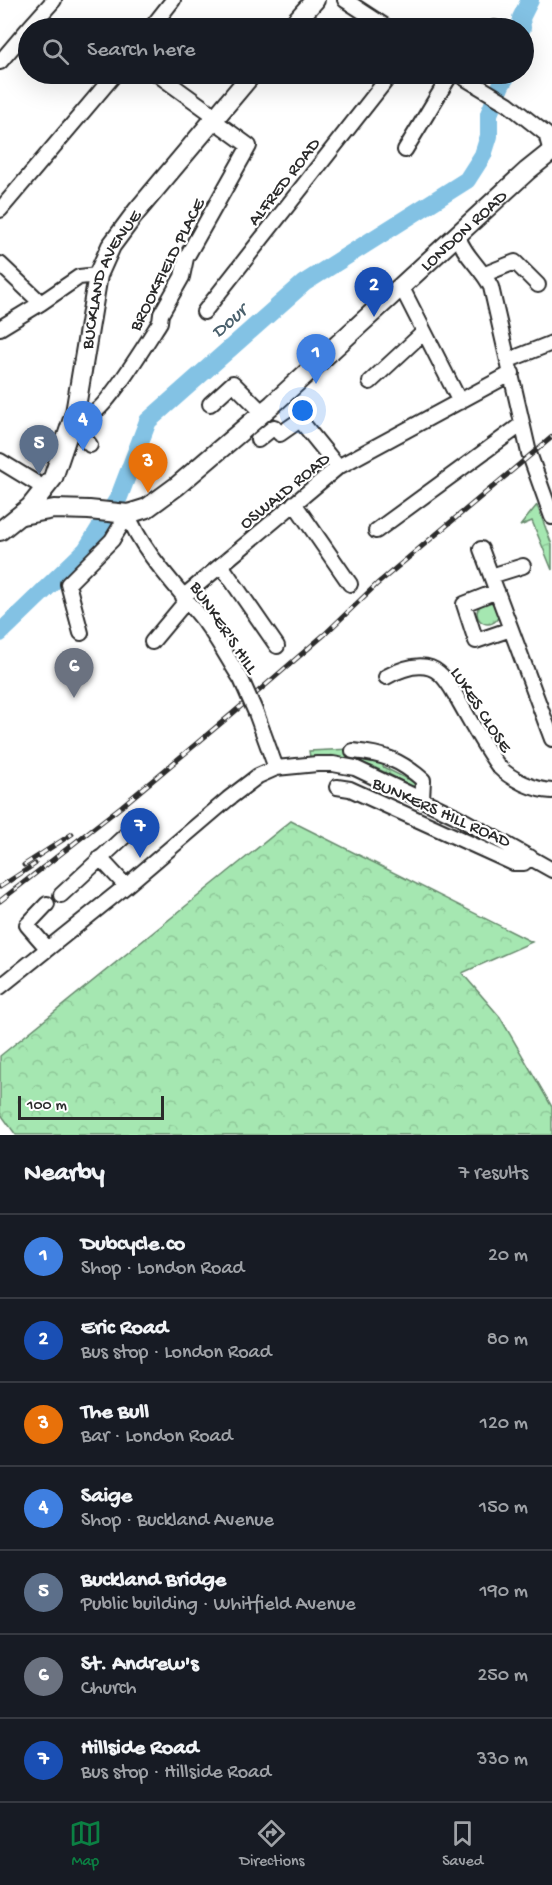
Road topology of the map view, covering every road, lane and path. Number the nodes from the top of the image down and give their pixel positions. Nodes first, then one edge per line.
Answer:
1 (54, 0) edge
2 (173, 0) edge
3 (315, 0) edge
4 (345, 0) edge
5 (38, 18) edge
6 (159, 18) edge
7 (299, 18) edge
8 (373, 18) edge
9 (18, 42) edge
10 (0, 62) edge
11 (107, 84) edge
12 (170, 84) edge
13 (243, 84) edge
14 (383, 84) edge
15 (453, 84) edge
16 (478, 84) edge
17 (214, 118) junction
18 (405, 150) dead end
19 (552, 152) edge
20 (0, 210) edge
21 (458, 236) junction
22 (0, 264) edge
23 (485, 274) junction
24 (98, 275) junction
25 (538, 285) dead end
26 (400, 286) junction
27 (41, 303) junction
28 (204, 312) dead end
29 (0, 328) edge
30 (424, 332) junction
31 (552, 343) edge
32 (510, 367) junction
33 (370, 382) dead end
34 (460, 402) junction
35 (210, 404) dead end
36 (75, 413) junction
37 (263, 413) junction
38 (522, 424) junction
39 (70, 431) junction
40 (258, 440) dead end
41 (90, 445) dead end
42 (0, 461) edge
43 (338, 467) junction
44 (46, 489) junction
45 (294, 503) junction
46 (89, 510) junction
47 (22, 514) junction
48 (123, 514) junction
49 (552, 518) edge
50 (0, 531) edge
51 (376, 531) dead end
52 (481, 549) dead end
53 (221, 565) junction
54 (523, 566) dead end
55 (491, 576) junction
56 (350, 584) dead end
57 (497, 591) junction
58 (185, 598) junction
59 (511, 628) junction
60 (81, 633) dead end
61 (155, 633) dead end
62 (277, 646) dead end
63 (387, 677) dead end
64 (552, 739) edge
65 (353, 751) dead end
66 (276, 768) junction
67 (337, 787) dead end
68 (552, 791) edge
69 (422, 799) junction
70 (128, 832) dead end
71 (530, 857) junction
72 (100, 858) junction
73 (552, 870) edge
74 (126, 886) junction
75 (61, 895) dead end
76 (47, 904) dead end
77 (47, 948) junction
78 (0, 987) edge

1 - 5 street
2 - 6 street
3 - 7 main road
4 - 8 street
9 - 10 street
11 - 20 street
12 - 17 street
13 - 17 main road, BUCKLAND AVENUE
14 - 28 street, ALFRED ROAD
15 - 18 street
16 - 19 street
17 - 24 main road, BUCKLAND AVENUE
17 - 36 street, BROOKFIELD PLACE
19 - 21 main road, LONDON ROAD
21 - 23 street
21 - 26 main road, LONDON ROAD
22 - 27 street
23 - 25 street
23 - 32 street
24 - 27 street
24 - 36 main road, BUCKLAND AVENUE
26 - 30 street
26 - 37 main road, LONDON ROAD
27 - 29 street
30 - 33 street
30 - 34 street
31 - 32 street, OSWALD ROAD
32 - 34 street, OSWALD ROAD
32 - 38 street
34 - 43 street, OSWALD ROAD
35 - 37 street
36 - 39 main road, BUCKLAND AVENUE
37 - 48 main road, LONDON ROAD
38 - 49 street
38 - 51 street
39 - 41 street
39 - 44 main road, BUCKLAND AVENUE
40 - 43 street
42 - 44 street
43 - 45 street, OSWALD ROAD
44 - 46 main road
44 - 47 main road, BUCKLAND AVENUE
45 - 53 street, OSWALD ROAD
45 - 56 street
46 - 47 main road
46 - 48 main road
47 - 50 main road, BUCKLAND AVENUE
48 - 58 street, BUNKER'S HILL
48 - 60 street
52 - 55 street
53 - 58 street, OSWALD ROAD
53 - 62 street
54 - 55 street
55 - 57 street
57 - 59 street
57 - 59 street
58 - 61 street, OSWALD ROAD
58 - 66 street, BUNKER'S HILL, bridge
59 - 64 street
63 - 68 street, LUKES CLOSE
65 - 69 street, BUNKERS HILL ROAD
66 - 69 street, BUNKERS HILL ROAD
66 - 74 street
67 - 71 street, BUNKERS HILL ROAD
69 - 71 street, BUNKERS HILL ROAD
70 - 72 street
71 - 73 street, BUNKERS HILL ROAD
72 - 74 street
72 - 75 street
74 - 77 street
76 - 77 street
77 - 78 street

